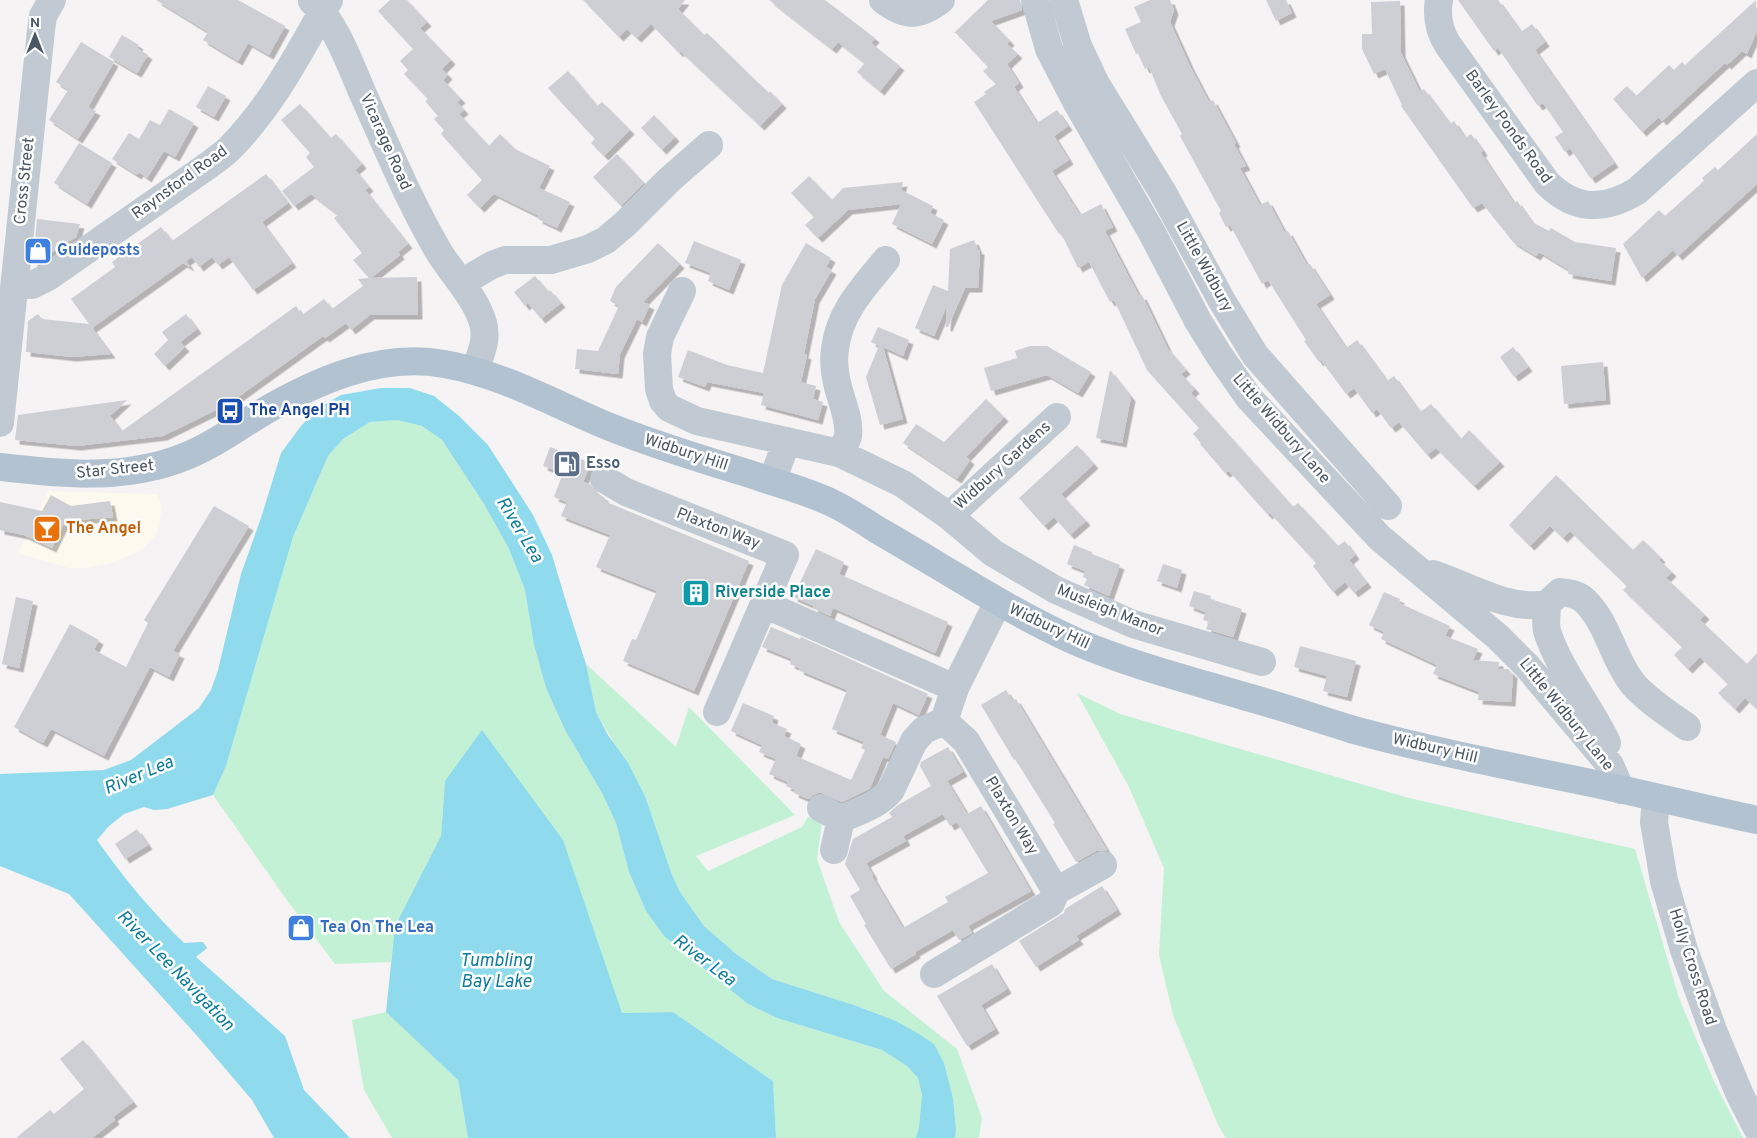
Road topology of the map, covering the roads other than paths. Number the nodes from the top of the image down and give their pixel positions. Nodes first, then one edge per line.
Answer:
1 (52, 0) edge
2 (883, 0) edge
3 (941, 0) edge
4 (1035, 0) edge
5 (1064, 0) edge
6 (1439, 0) edge
7 (321, 4) edge
8 (1757, 83) edge
9 (709, 144) dead end
10 (886, 260) dead end
11 (461, 283) junction
12 (15, 284) junction
13 (682, 291) dead end
14 (475, 371) junction
15 (1057, 417) dead end
16 (0, 423) edge
17 (787, 442) junction
18 (839, 453) junction
19 (0, 467) edge
20 (604, 479) dead end
21 (772, 481) junction
22 (1388, 506) dead end
23 (949, 516) junction
24 (993, 553) joint
25 (1415, 568) junction
26 (998, 602) junction
27 (764, 604) junction
28 (1547, 604) junction
29 (1262, 662) dead end
30 (955, 688) junction
31 (717, 712) dead end
32 (944, 721) junction
33 (1687, 727) dead end
34 (1610, 765) junction
35 (1621, 790) junction
36 (1656, 798) junction
37 (1757, 820) edge
38 (834, 850) dead end
39 (1103, 865) dead end
40 (1056, 891) junction
41 (934, 974) dead end
42 (1757, 1128) edge

1 - 12 street, Cross Street
2 - 3 street
4 - 25 street, Little Widbury Lane
5 - 22 street, Little Widbury
6 - 8 street, Barley Ponds Road
7 - 11 street, Vicarage Road
7 - 12 street, Raynsford Road
9 - 11 street
10 - 18 street
11 - 14 street, Vicarage Road
12 - 16 street, Cross Street
13 - 17 street, Widbury Gardens
14 - 19 main road, Star Street
14 - 21 main road, Widbury Hill
15 - 23 street, Widbury Gardens
17 - 18 street, Widbury Gardens
17 - 21 street
18 - 23 street, Widbury Gardens
20 - 27 street, Plaxton Way
21 - 26 main road, Widbury Hill
23 - 24 street, Widbury Gardens
24 - 29 street, Musleigh Manor
25 - 28 street
25 - 34 street, Little Widbury Lane
26 - 30 street
26 - 35 main road, Widbury Hill
27 - 30 street
27 - 31 street, Plaxton Way
28 - 33 street
28 - 34 street
30 - 32 street
32 - 38 street
32 - 40 street, Plaxton Way
34 - 35 street, Little Widbury Lane
35 - 36 main road, Widbury Hill
36 - 37 main road, Widbury Hill
36 - 42 street, Holly Cross Road
39 - 40 street
40 - 41 street

